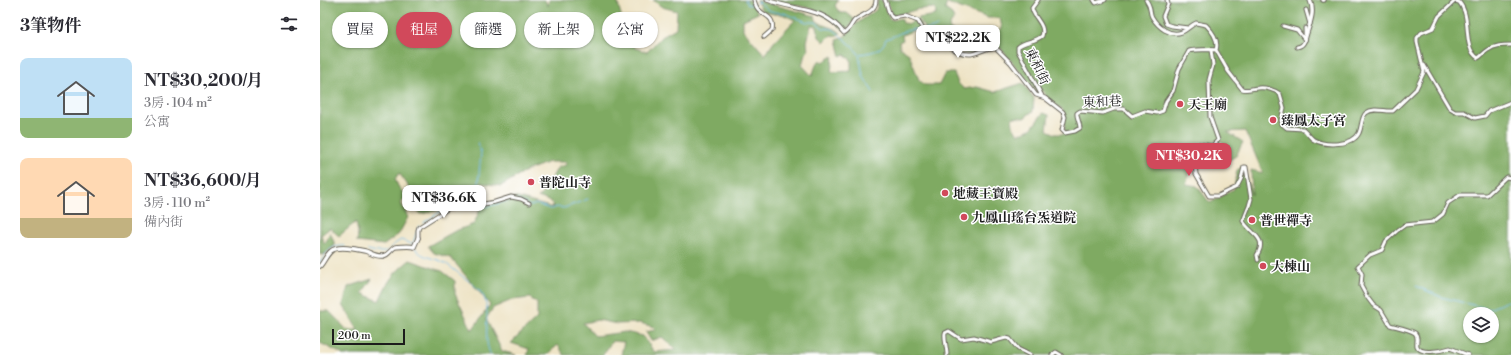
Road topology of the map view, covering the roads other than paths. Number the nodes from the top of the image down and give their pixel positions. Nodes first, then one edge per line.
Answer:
1 (767, 0) edge
2 (876, 0) edge
3 (885, 0) edge
4 (1038, 0) edge
5 (1094, 0) edge
6 (1105, 0) edge
7 (1146, 0) edge
8 (1168, 0) edge
9 (1310, 1) edge
10 (755, 2) edge
11 (1306, 10) dead end
12 (1310, 24) junction
13 (1283, 26) dead end
14 (1188, 28) junction
15 (1305, 28) dead end
16 (764, 37) dead end
17 (1306, 40) junction
18 (1511, 45) edge
19 (1297, 47) dead end
20 (1211, 50) junction
21 (1216, 50) junction
22 (1423, 64) junction
23 (1042, 96) junction
24 (1511, 102) edge
25 (1511, 178) edge
26 (529, 202) dead end
27 (418, 238) joint
28 (1258, 260) dead end
29 (320, 266) edge
30 (947, 355) edge
31 (1030, 355) edge
32 (1052, 355) edge
33 (1061, 355) edge
34 (1468, 355) edge

1 - 2 street
3 - 23 street, 東和街
4 - 23 street, 東和街
5 - 6 street
7 - 14 street
8 - 14 street
9 - 12 street
10 - 16 street
11 - 12 street
12 - 17 street
13 - 17 street
14 - 21 street
15 - 17 street
17 - 19 street
18 - 22 street
20 - 21 street
20 - 23 street, 東和巷
20 - 28 street
21 - 22 street
22 - 24 street
25 - 34 street
26 - 27 street
27 - 29 street
30 - 31 street
32 - 33 street

